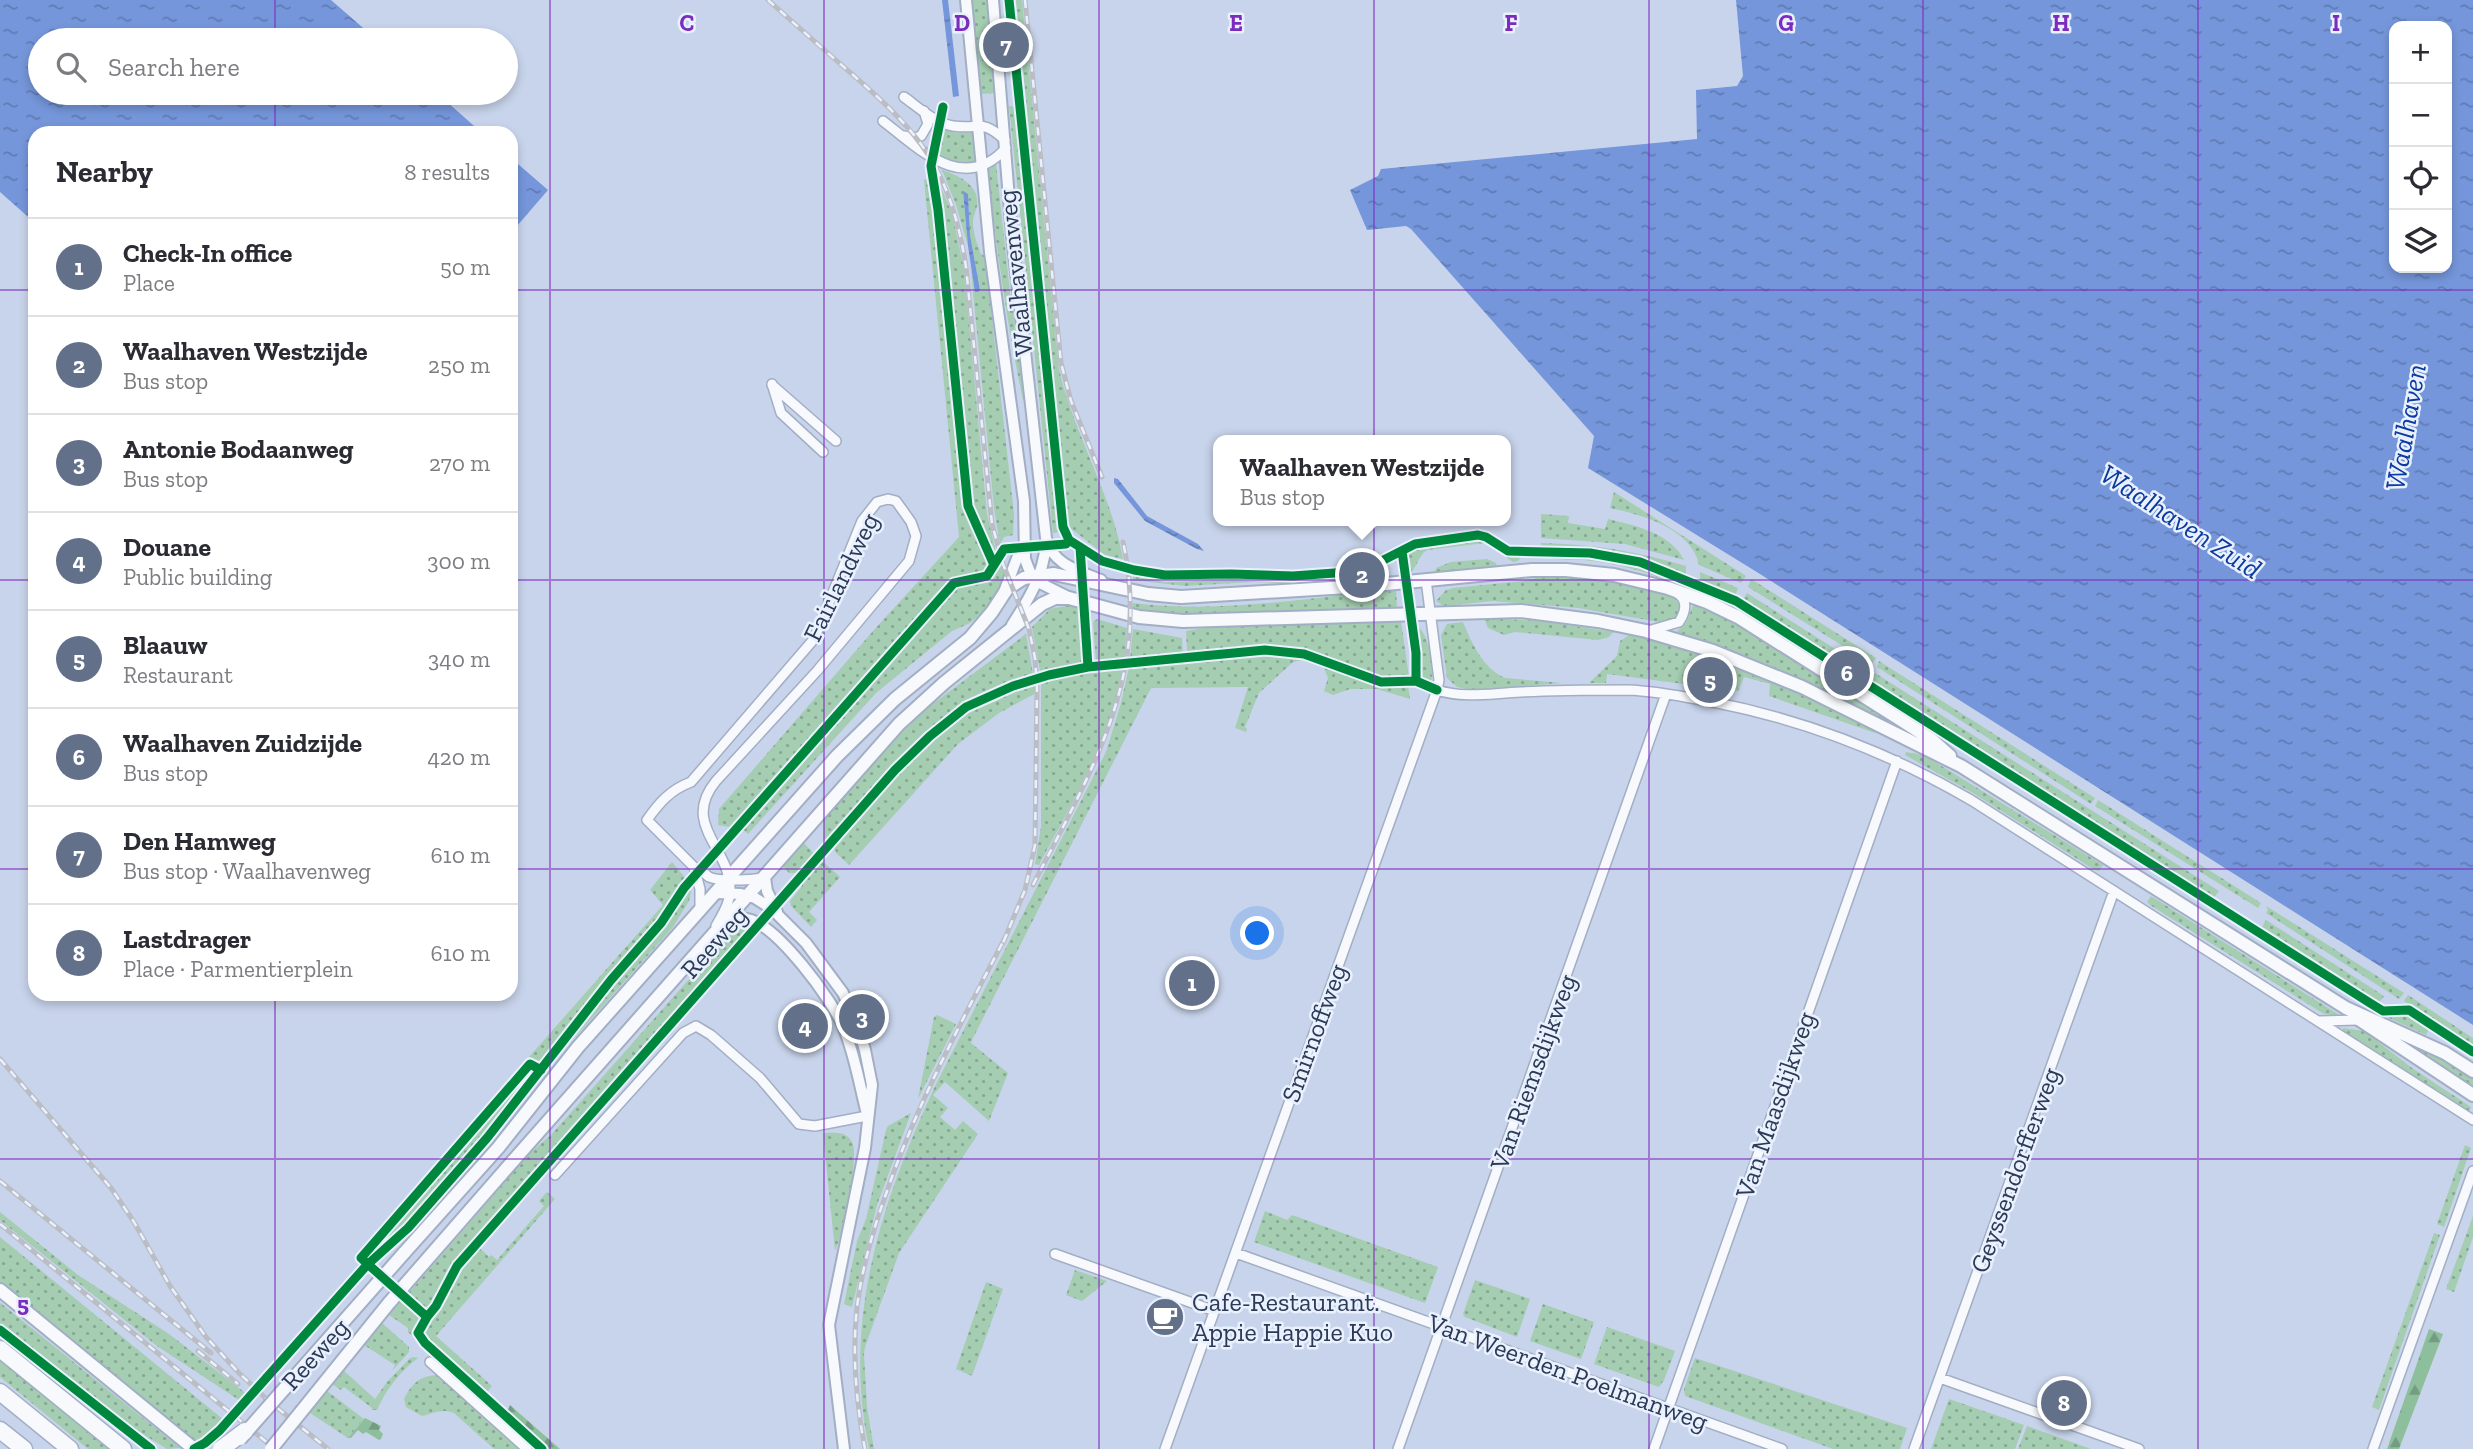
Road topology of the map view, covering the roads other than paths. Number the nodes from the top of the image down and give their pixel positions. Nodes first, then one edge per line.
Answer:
1 (966, 0) edge
2 (993, 0) edge
3 (904, 97) dead end
4 (924, 111) junction
5 (883, 121) dead end
6 (978, 125) junction
7 (896, 131) junction
8 (1006, 144) junction
9 (982, 166) junction
10 (964, 168) junction
11 (985, 191) junction
12 (836, 441) dead end
13 (823, 452) dead end
14 (1023, 551) junction
15 (1048, 551) junction
16 (1039, 577) junction
17 (1426, 580) junction
18 (1668, 588) junction
19 (1148, 594) junction
20 (1001, 598) junction
21 (1074, 599) junction
22 (1430, 613) junction
23 (1646, 631) junction
24 (1008, 632) junction
25 (1437, 690) junction
26 (1666, 694) junction
27 (1897, 761) junction
28 (1961, 766) junction
29 (722, 862) junction
30 (741, 865) junction
31 (694, 867) junction
32 (765, 877) junction
33 (729, 879) junction
34 (2114, 891) junction
35 (716, 893) junction
36 (730, 893) junction
37 (748, 895) junction
38 (699, 913) junction
39 (778, 914) junction
40 (724, 921) junction
41 (714, 931) junction
42 (2346, 1008) junction
43 (2358, 1020) junction
44 (2320, 1021) junction
45 (2473, 1071) edge
46 (2473, 1096) edge
47 (867, 1116) junction
48 (2473, 1120) edge
49 (2473, 1171) edge
50 (555, 1175) dead end
51 (1236, 1253) junction
52 (1055, 1254) dead end
53 (0, 1290) edge
54 (1215, 1311) junction
55 (1442, 1327) junction
56 (0, 1349) edge
57 (430, 1362) dead end
58 (1940, 1378) junction
59 (0, 1392) edge
60 (1669, 1408) junction
61 (0, 1430) edge
62 (245, 1432) junction
63 (24, 1449) edge
64 (70, 1449) edge
65 (123, 1449) edge
66 (194, 1449) edge
67 (221, 1449) edge
68 (233, 1449) edge
69 (271, 1449) edge
70 (527, 1449) edge
71 (844, 1449) edge
72 (1165, 1449) edge
73 (1398, 1449) edge
74 (1654, 1449) edge
75 (1782, 1449) edge
76 (1914, 1449) edge
77 (2139, 1449) edge
78 (2373, 1449) edge

1 - 6 street, Waalhavenweg
2 - 8 street, Waalhavenweg
3 - 4 street
4 - 6 street
4 - 7 street
5 - 7 street
6 - 8 street
6 - 9 street, Waalhavenweg
7 - 10 street
8 - 9 street
8 - 15 street, Waalhavenweg
9 - 10 street
9 - 11 street, Waalhavenweg
10 - 11 street
11 - 14 street, Waalhavenweg
12 - 13 street
14 - 16 street
14 - 20 street, Reeweg
15 - 16 street, Reeweg
15 - 19 street
16 - 19 main road
16 - 20 main road, Reeweg
16 - 21 street
16 - 24 street, Reeweg
17 - 18 main road
17 - 19 main road
17 - 22 street, Smirnoffweg
18 - 23 street
18 - 28 main road
20 - 30 main road, Reeweg
21 - 22 main road
21 - 24 main road, Reeweg
22 - 23 main road
22 - 25 street, Smirnoffweg
23 - 28 main road
24 - 32 main road, Reeweg
25 - 26 street
25 - 51 street, Smirnoffweg
26 - 27 street
26 - 55 street, Van Riemsdijkweg
27 - 34 street
27 - 60 street, Van Maasdijkweg
28 - 42 main road
29 - 30 street
29 - 31 street, Fairlandweg
29 - 33 street
30 - 33 main road, Reeweg
31 - 33 street
31 - 38 street
32 - 33 street
32 - 37 main road, Reeweg
32 - 39 street
33 - 35 main road, Reeweg
33 - 36 street, Reeweg
34 - 44 street
34 - 58 street, Geyssendorfferweg
35 - 36 street
35 - 38 main road, Reeweg
36 - 37 street
36 - 41 street, Reeweg
37 - 39 street
37 - 40 main road, Reeweg
38 - 62 main road, Reeweg, bridge
39 - 47 street
40 - 41 main road, Reeweg
40 - 47 street
41 - 69 main road, Reeweg, bridge
42 - 43 main road
42 - 45 main road
43 - 44 street
43 - 46 main road
44 - 48 street
47 - 50 street
47 - 71 street
49 - 78 street
51 - 54 street, Smirnoffweg
51 - 55 street, Van Weerden Poelmanweg
52 - 54 street
53 - 66 main road
54 - 72 street, Smirnoffweg
55 - 60 street, Van Weerden Poelmanweg
55 - 73 street, Van Riemsdijkweg
56 - 65 highway
57 - 70 street
58 - 76 street, Geyssendorfferweg
58 - 77 street
59 - 64 highway
60 - 74 street, Van Maasdijkweg
60 - 75 street, Van Weerden Poelmanweg
61 - 63 highway
62 - 67 highway, bridge
62 - 68 main road, Reeweg, bridge

